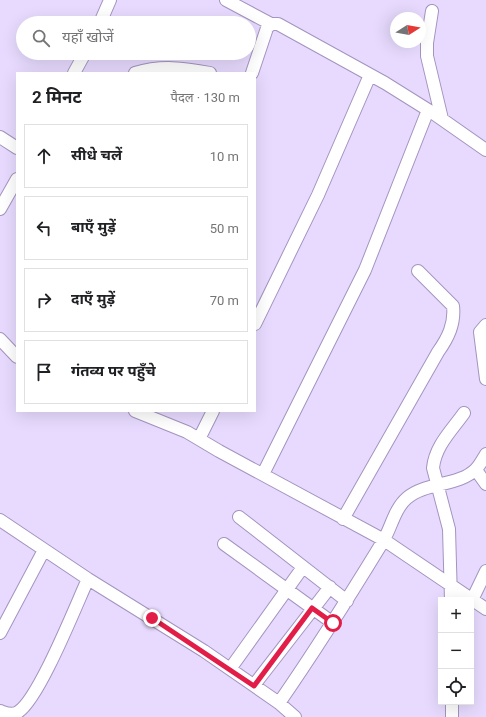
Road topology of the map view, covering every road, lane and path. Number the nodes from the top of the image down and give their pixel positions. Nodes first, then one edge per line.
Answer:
1 (110, 0) edge
2 (226, 0) edge
3 (432, 11) dead end
4 (103, 16) edge
5 (271, 24) junction
6 (81, 60) edge
7 (75, 72) edge
8 (139, 72) edge
9 (204, 72) edge
10 (252, 72) edge
11 (370, 74) junction
12 (428, 110) junction
13 (442, 119) junction
14 (0, 137) edge
15 (16, 147) edge
16 (486, 150) edge
17 (16, 181) edge
18 (0, 209) edge
19 (418, 271) dead end
20 (256, 322) edge
21 (486, 325) edge
22 (0, 339) edge
23 (16, 356) edge
24 (486, 379) edge
25 (137, 412) edge
26 (212, 412) edge
27 (464, 413) dead end
28 (199, 439) junction
29 (486, 454) edge
30 (476, 470) junction
31 (263, 474) junction
32 (486, 484) edge
33 (438, 485) junction
34 (239, 517) dead end
35 (343, 519) junction
36 (0, 520) edge
37 (384, 540) junction
38 (224, 544) dead end
39 (44, 550) junction
40 (304, 567) junction
41 (486, 571) edge
42 (88, 579) junction
43 (451, 586) junction
44 (330, 587) junction
45 (287, 590) junction
46 (451, 597) edge
47 (468, 597) edge
48 (473, 597) edge
49 (347, 601) junction
50 (474, 601) edge
51 (312, 608) junction
52 (486, 609) edge
53 (4, 614) edge
54 (333, 623) junction
55 (0, 633) edge
56 (230, 669) junction
57 (254, 686) junction
58 (279, 703) junction
59 (452, 705) edge
60 (0, 711) edge
61 (295, 717) edge
62 (452, 717) edge

1 - 4 street
2 - 5 street
3 - 13 street
5 - 10 street
5 - 11 street
6 - 7 street
8 - 9 street
11 - 12 street
11 - 20 street
12 - 13 street
12 - 31 street
13 - 16 street
14 - 15 street
17 - 18 street
19 - 35 street
21 - 24 street
22 - 23 street
25 - 28 street
26 - 28 street
27 - 33 street
28 - 31 street
29 - 30 street
30 - 32 street
30 - 33 street
31 - 35 street
33 - 37 street
33 - 43 street
34 - 40 street
35 - 37 street
36 - 39 street
37 - 43 street
37 - 49 street
38 - 45 street
39 - 42 street
39 - 53 street
40 - 44 street
40 - 45 street
41 - 48 street
42 - 56 street
42 - 60 street
43 - 46 street
43 - 47 street
44 - 49 street
44 - 51 street
45 - 51 street
45 - 56 street
49 - 54 street
50 - 52 street
51 - 54 street
51 - 57 street
53 - 55 street
54 - 58 street
56 - 57 street
57 - 58 street
58 - 61 street
59 - 62 street

